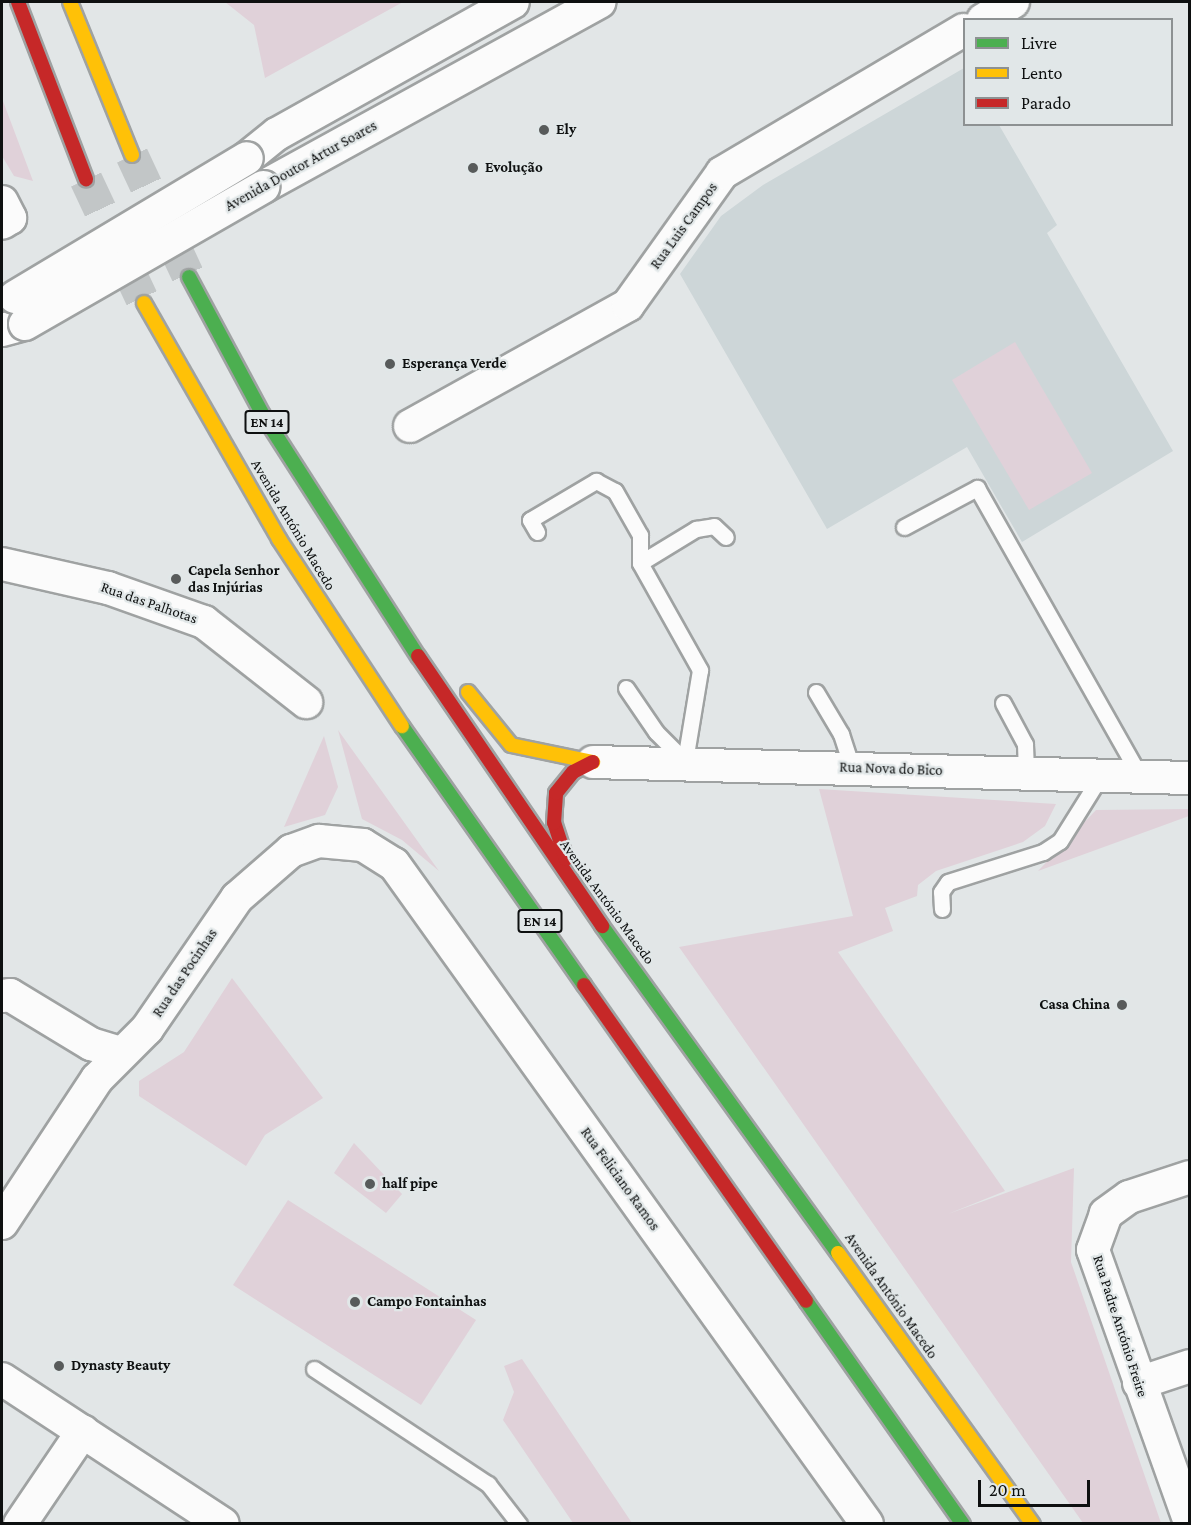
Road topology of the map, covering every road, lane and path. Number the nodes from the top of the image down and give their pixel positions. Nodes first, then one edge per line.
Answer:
1 (18, 2) edge
2 (70, 2) edge
3 (513, 2) edge
4 (600, 2) edge
5 (1013, 2) edge
6 (986, 18) edge
7 (963, 31) edge
8 (132, 155) tunnel mouth
9 (86, 179) tunnel mouth
10 (2, 202) edge
11 (2, 224) edge
12 (189, 277) tunnel mouth
13 (144, 303) tunnel mouth
14 (11, 315) edge
15 (410, 426) dead end
16 (904, 527) dead end
17 (537, 532) dead end
18 (726, 537) dead end
19 (640, 563) junction
20 (2, 564) edge
21 (368, 583) junction
22 (417, 623) dead end
23 (457, 676) dead end
24 (626, 688) dead end
25 (816, 692) dead end
26 (306, 702) dead end
27 (1003, 703) dead end
28 (685, 761) junction
29 (593, 762) junction
30 (852, 767) junction
31 (1026, 774) junction
32 (1100, 777) junction
33 (1141, 778) junction
34 (1190, 778) edge
35 (363, 845) joint
36 (577, 891) junction
37 (942, 909) dead end
38 (2, 996) edge
39 (121, 1053) junction
40 (1190, 1177) edge
41 (2, 1223) edge
42 (1190, 1366) edge
43 (314, 1369) dead end
44 (2, 1379) edge
45 (1139, 1383) junction
46 (83, 1431) junction
47 (1190, 1523) edge
48 (20, 1524) edge
49 (223, 1524) edge
50 (519, 1524) edge
51 (867, 1524) edge
52 (963, 1524) edge
53 (1033, 1524) edge

1 - 9 highway
2 - 8 highway
3 - 14 street, Avenida Doutor Artur Soares, bridge
4 - 14 street, Avenida Doutor Artur Soares, bridge
5 - 6 street
7 - 15 street, Rua Luis Campos
10 - 11 street
12 - 21 highway, Avenida António Macedo / EN 14
13 - 52 highway, Avenida António Macedo / EN 14
16 - 33 lane
17 - 19 lane
18 - 19 lane
19 - 28 lane
20 - 26 street, Rua das Palhotas
21 - 22 highway
21 - 36 highway, Avenida António Macedo / EN 14
23 - 29 highway
24 - 28 lane
25 - 30 lane
27 - 31 lane
28 - 29 street, Rua Nova do Bico
28 - 30 street, Rua Nova do Bico
29 - 36 highway
30 - 31 street, Rua Nova do Bico
31 - 32 street, Rua Nova do Bico
32 - 33 street, Rua Nova do Bico
32 - 37 lane
33 - 34 street, Rua Nova do Bico
35 - 39 street, Rua das Pocinhas
35 - 51 street, Rua Feliciano Ramos
36 - 53 highway, Avenida António Macedo / EN 14
38 - 39 street
39 - 41 street, Rua das Pocinhas
40 - 45 street, Rua Padre António Freire
42 - 45 street
43 - 50 lane
44 - 46 street
45 - 47 street, Rua Padre António Freire
46 - 48 street
46 - 49 street

